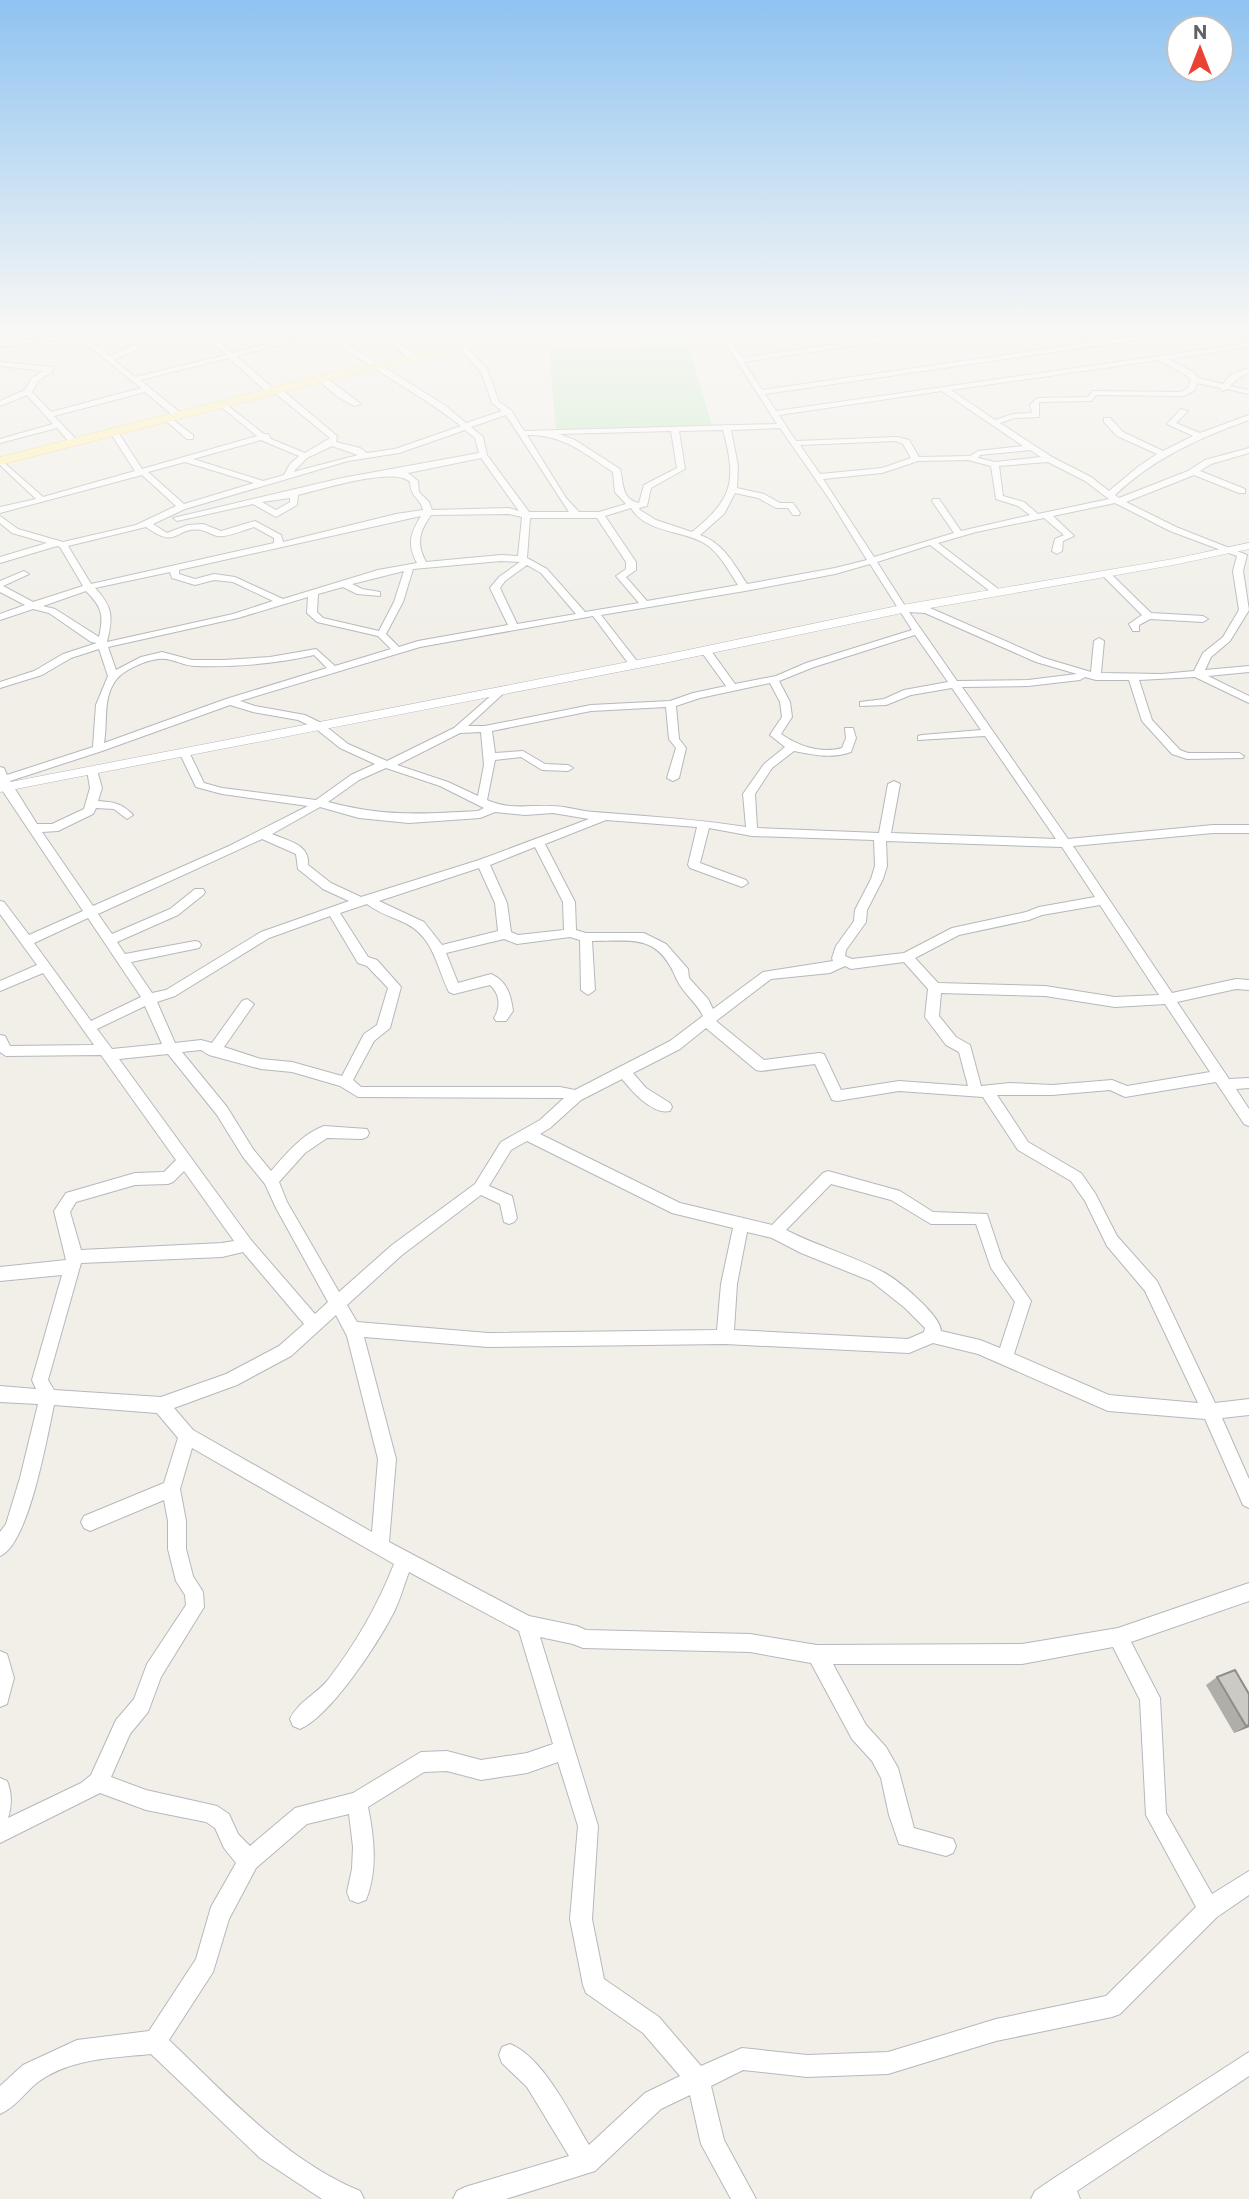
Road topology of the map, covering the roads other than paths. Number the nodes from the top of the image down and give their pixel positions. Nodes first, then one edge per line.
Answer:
1 (38, 431) edge
2 (63, 431) edge
3 (113, 431) joint
4 (185, 431) edge
5 (258, 431) edge
6 (326, 431) edge
7 (455, 431) edge
8 (471, 431) edge
9 (676, 431) junction
10 (686, 431) edge
11 (727, 431) edge
12 (785, 431) edge
13 (1005, 431) edge
14 (1117, 431) edge
15 (1187, 431) edge
16 (1210, 431) edge
17 (523, 433) joint
18 (548, 433) junction
19 (1198, 435) junction
20 (265, 436) junction
21 (190, 437) dead end
22 (0, 441) edge
23 (72, 441) junction
24 (331, 443) junction
25 (794, 443) junction
26 (1032, 447) junction
27 (1244, 451) edge
28 (1162, 453) junction
29 (483, 454) junction
30 (306, 456) junction
31 (365, 456) junction
32 (1249, 457) edge
33 (971, 458) junction
34 (915, 459) junction
35 (1049, 459) junction
36 (187, 460) junction
37 (0, 461) edge
38 (995, 464) junction
39 (1117, 470) dead end
40 (1192, 471) junction
41 (142, 472) junction
42 (308, 472) junction
43 (399, 472) junction
44 (1130, 475) junction
45 (818, 477) junction
46 (287, 478) junction
47 (334, 483) junction
48 (264, 484) junction
49 (354, 488) dead end
50 (734, 490) junction
51 (1242, 491) dead end
52 (294, 494) junction
53 (1116, 498) junction
54 (42, 500) junction
55 (255, 501) junction
56 (936, 501) dead end
57 (633, 506) junction
58 (182, 507) junction
59 (0, 510) edge
60 (428, 512) junction
61 (796, 513) dead end
62 (276, 514) junction
63 (526, 515) junction
64 (600, 515) junction
65 (576, 516) junction
66 (1042, 516) junction
67 (156, 520) junction
68 (1, 523) edge
69 (146, 524) junction
70 (255, 524) junction
71 (960, 535) junction
72 (693, 536) junction
73 (933, 543) junction
74 (59, 544) junction
75 (279, 544) junction
76 (1249, 546) edge
77 (1227, 550) junction
78 (1058, 551) dead end
79 (0, 560) edge
80 (524, 560) junction
81 (875, 562) junction
82 (423, 565) junction
83 (409, 567) junction
84 (174, 570) junction
85 (24, 574) dead end
86 (1106, 574) junction
87 (344, 583) junction
88 (0, 586) edge
89 (88, 587) junction
90 (745, 588) junction
91 (313, 593) junction
92 (999, 593) junction
93 (377, 594) dead end
94 (282, 602) junction
95 (644, 603) junction
96 (33, 606) junction
97 (902, 609) junction
98 (595, 613) junction
99 (583, 615) junction
100 (1148, 615) junction
101 (0, 617) edge
102 (1203, 618) dead end
103 (514, 627) junction
104 (1136, 629) dead end
105 (918, 631) junction
106 (381, 635) junction
107 (1099, 641) dead end
108 (104, 644) junction
109 (397, 650) junction
110 (705, 650) junction
111 (635, 664) junction
112 (333, 669) junction
113 (1249, 669) edge
114 (1198, 674) junction
115 (113, 676) junction
116 (1095, 676) junction
117 (1134, 678) junction
118 (773, 679) junction
119 (956, 684) junction
120 (0, 685) edge
121 (732, 687) junction
122 (501, 690) junction
123 (1249, 700) edge
124 (230, 701) junction
125 (671, 704) junction
126 (864, 704) dead end
127 (319, 726) junction
128 (486, 729) junction
129 (458, 730) junction
130 (849, 730) dead end
131 (989, 732) junction
132 (922, 738) dead end
133 (792, 747) junction
134 (99, 749) junction
135 (184, 752) junction
136 (1239, 756) dead end
137 (492, 757) junction
138 (387, 765) junction
139 (568, 768) dead end
140 (92, 770) junction
141 (673, 778) dead end
142 (3, 781) edge
143 (894, 784) dead end
144 (482, 800) junction
145 (93, 804) junction
146 (321, 804) junction
147 (494, 808) junction
148 (127, 815) dead end
149 (608, 816) junction
150 (704, 824) junction
151 (33, 828) junction
152 (1249, 829) edge
153 (752, 832) junction
154 (263, 835) junction
155 (882, 838) junction
156 (540, 843) junction
157 (1065, 843) junction
158 (483, 863) junction
159 (743, 883) dead end
160 (199, 892) dead end
161 (1102, 900) junction
162 (365, 901) junction
163 (0, 905) edge
164 (92, 911) junction
165 (333, 912) junction
166 (570, 933) junction
167 (505, 934) junction
168 (586, 937) junction
169 (110, 940) junction
170 (25, 942) junction
171 (195, 945) dead end
172 (439, 950) junction
173 (907, 957) junction
174 (838, 958) junction
175 (122, 959) junction
176 (43, 968) junction
177 (1249, 985) edge
178 (0, 986) edge
179 (935, 988) junction
180 (588, 990) dead end
181 (149, 999) junction
182 (1168, 999) junction
183 (247, 1004) dead end
184 (500, 1018) dead end
185 (708, 1018) junction
186 (90, 1027) junction
187 (2, 1048) edge
188 (173, 1050) junction
189 (214, 1051) junction
190 (106, 1052) junction
191 (623, 1071) junction
192 (1221, 1080) junction
193 (345, 1082) junction
194 (1249, 1083) edge
195 (982, 1091) junction
196 (576, 1096) junction
197 (665, 1107) dead end
198 (1249, 1120) edge
199 (362, 1133) dead end
200 (527, 1134) junction
201 (185, 1161) junction
202 (271, 1181) junction
203 (480, 1188) junction
204 (509, 1219) dead end
205 (741, 1224) junction
206 (775, 1231) junction
207 (246, 1245) junction
208 (73, 1261) junction
209 (0, 1274) edge
210 (338, 1303) junction
211 (314, 1324) junction
212 (352, 1329) junction
213 (932, 1336) junction
214 (725, 1337) junction
215 (1005, 1358) junction
216 (0, 1394) edge
217 (48, 1396) junction
218 (161, 1405) junction
219 (1249, 1407) edge
220 (1210, 1412) junction
221 (187, 1436) junction
222 (171, 1489) junction
223 (1249, 1499) edge
224 (90, 1522) dead end
225 (0, 1547) edge
226 (380, 1547) junction
227 (405, 1560) junction
228 (1249, 1592) edge
229 (527, 1625) junction
230 (1118, 1637) junction
231 (817, 1655) junction
232 (300, 1719) dead end
233 (566, 1749) junction
234 (98, 1782) junction
235 (0, 1788) edge
236 (357, 1802) junction
237 (0, 1812) edge
238 (0, 1833) edge
239 (946, 1846) dead end
240 (249, 1861) junction
241 (1249, 1882) edge
242 (358, 1892) dead end
243 (1209, 1909) junction
244 (155, 2042) junction
245 (510, 2055) dead end
246 (1249, 2063) edge
247 (698, 2080) junction
248 (0, 2102) edge
249 (587, 2163) junction
250 (1058, 2195) edge
251 (352, 2199) edge
252 (465, 2199) edge
253 (744, 2199) edge

1 - 22 street
2 - 23 street
3 - 23 main road
3 - 41 street
4 - 21 street
5 - 20 street
6 - 24 street
7 - 31 street
8 - 29 street
9 - 10 street
9 - 18 street
9 - 57 street
11 - 50 street
12 - 25 street
13 - 26 street
14 - 28 street
15 - 19 street
16 - 19 street
17 - 18 street
17 - 65 street
18 - 57 street
19 - 28 street
20 - 30 street
20 - 36 street
23 - 37 main road
24 - 30 street
24 - 31 street
25 - 34 street
25 - 45 street
26 - 33 street
26 - 35 street
27 - 32 street
27 - 40 street
28 - 44 street
29 - 43 street
29 - 63 street
30 - 46 street
31 - 42 street
31 - 43 street
33 - 34 street
33 - 38 street
34 - 45 street
35 - 38 street
35 - 53 street
36 - 41 street
36 - 48 street
37 - 54 street
38 - 66 street
39 - 44 street
40 - 51 street
40 - 53 street
41 - 54 street
41 - 58 street
42 - 46 street
42 - 47 street
43 - 47 street
43 - 60 street
44 - 53 street
45 - 81 street
46 - 48 street
47 - 49 street
47 - 52 street
48 - 58 street
50 - 61 street
50 - 72 street
52 - 55 street
52 - 62 street
53 - 66 street
53 - 77 street
54 - 59 street
55 - 62 street
55 - 67 street
56 - 71 street
57 - 64 street
57 - 72 street
58 - 67 street
60 - 63 street
60 - 75 street
60 - 82 street
62 - 70 street
63 - 65 street
63 - 80 street
64 - 65 street
64 - 95 street
66 - 71 street
66 - 78 street
67 - 69 street
68 - 74 street
69 - 70 street
69 - 74 street
70 - 75 street
71 - 73 street
72 - 90 street
73 - 81 street
73 - 92 street
74 - 79 street
74 - 89 street
75 - 84 street
76 - 77 street
77 - 86 street
77 - 114 street
80 - 82 street
80 - 99 street
80 - 103 street
81 - 90 street
81 - 97 street
82 - 83 street
83 - 87 street
83 - 106 street
84 - 89 street
84 - 94 street
85 - 88 street
86 - 92 street
86 - 100 street
87 - 91 street
87 - 93 street
88 - 96 street
89 - 96 street
89 - 108 street
90 - 95 street
91 - 94 street
91 - 106 street
92 - 97 street
94 - 108 street
95 - 98 street
96 - 101 street
96 - 108 street
97 - 105 street
97 - 110 street
97 - 116 street
98 - 99 street
98 - 111 street
99 - 103 street
100 - 102 street
100 - 104 street
103 - 109 street
105 - 118 street
105 - 119 street
106 - 109 street
107 - 116 street
108 - 115 street
108 - 120 street
109 - 112 street
110 - 111 street
110 - 121 street
111 - 122 street
112 - 115 street
112 - 124 street
113 - 114 street
114 - 117 street
114 - 123 street
115 - 134 street
116 - 117 street
116 - 119 street
117 - 136 street
118 - 121 street
118 - 133 street
119 - 126 street
119 - 131 street
121 - 125 street
122 - 127 street
122 - 129 street
124 - 127 street
124 - 134 street
125 - 128 street
125 - 141 street
127 - 135 street
127 - 138 street
128 - 129 street
128 - 137 street
129 - 138 street
130 - 133 street
131 - 132 street
131 - 157 street
133 - 153 street
134 - 142 street
135 - 140 street
135 - 146 street
137 - 139 street
137 - 144 street
138 - 144 street
138 - 146 street
140 - 142 street
140 - 145 street
142 - 151 street
143 - 155 street
144 - 147 street
145 - 148 street
145 - 151 street
146 - 147 street
146 - 154 street
147 - 149 street
149 - 150 street
149 - 156 street
150 - 153 street
150 - 159 street
151 - 164 street
152 - 157 street
153 - 155 street
154 - 162 street
154 - 164 street
155 - 157 street
155 - 174 street
156 - 158 street
156 - 166 street
157 - 161 street
158 - 162 street
158 - 167 street
160 - 169 street
161 - 173 street
161 - 182 street
162 - 165 street
162 - 172 street
163 - 170 street
164 - 169 street
164 - 170 street
165 - 181 street
165 - 193 street
166 - 167 street
166 - 168 street
167 - 172 street
168 - 180 street
168 - 185 street
169 - 175 street
170 - 176 street
171 - 175 street
172 - 184 street
173 - 174 street
173 - 179 street
174 - 185 street
175 - 181 street
176 - 178 street
176 - 186 street
177 - 182 street
179 - 182 street
179 - 195 street
181 - 186 street
181 - 188 street
182 - 192 street
183 - 189 street
185 - 191 street
185 - 195 street
186 - 190 street
187 - 190 street
188 - 189 street
188 - 190 street
188 - 202 street
189 - 193 street
190 - 201 street
191 - 196 street
191 - 197 street
192 - 194 street
192 - 195 street
192 - 198 street
193 - 196 street
195 - 220 street
196 - 200 street
199 - 202 street
200 - 203 street
200 - 205 street
201 - 207 street
201 - 208 street
202 - 210 street
203 - 204 street
203 - 210 street
205 - 206 street
205 - 214 street
206 - 213 street
206 - 215 street
207 - 208 street
207 - 211 street
208 - 209 street
208 - 217 street
210 - 211 street
210 - 212 street
211 - 218 street
212 - 214 street
212 - 226 street
213 - 214 street
213 - 215 street
215 - 220 street
216 - 217 street
217 - 218 street
217 - 225 street
218 - 221 street
219 - 220 street
220 - 223 street
221 - 222 street
221 - 226 street
222 - 224 street
222 - 234 street
226 - 227 street
227 - 229 street
227 - 232 street
228 - 230 street
229 - 231 street
229 - 233 street
230 - 231 street
230 - 243 street
231 - 239 street
233 - 236 street
233 - 247 street
234 - 238 street
234 - 240 street
235 - 237 street
236 - 240 street
236 - 242 street
240 - 244 street
241 - 243 street
243 - 247 street
244 - 248 street
244 - 251 street
245 - 249 street
246 - 250 street
247 - 249 street
247 - 253 street
249 - 252 street

